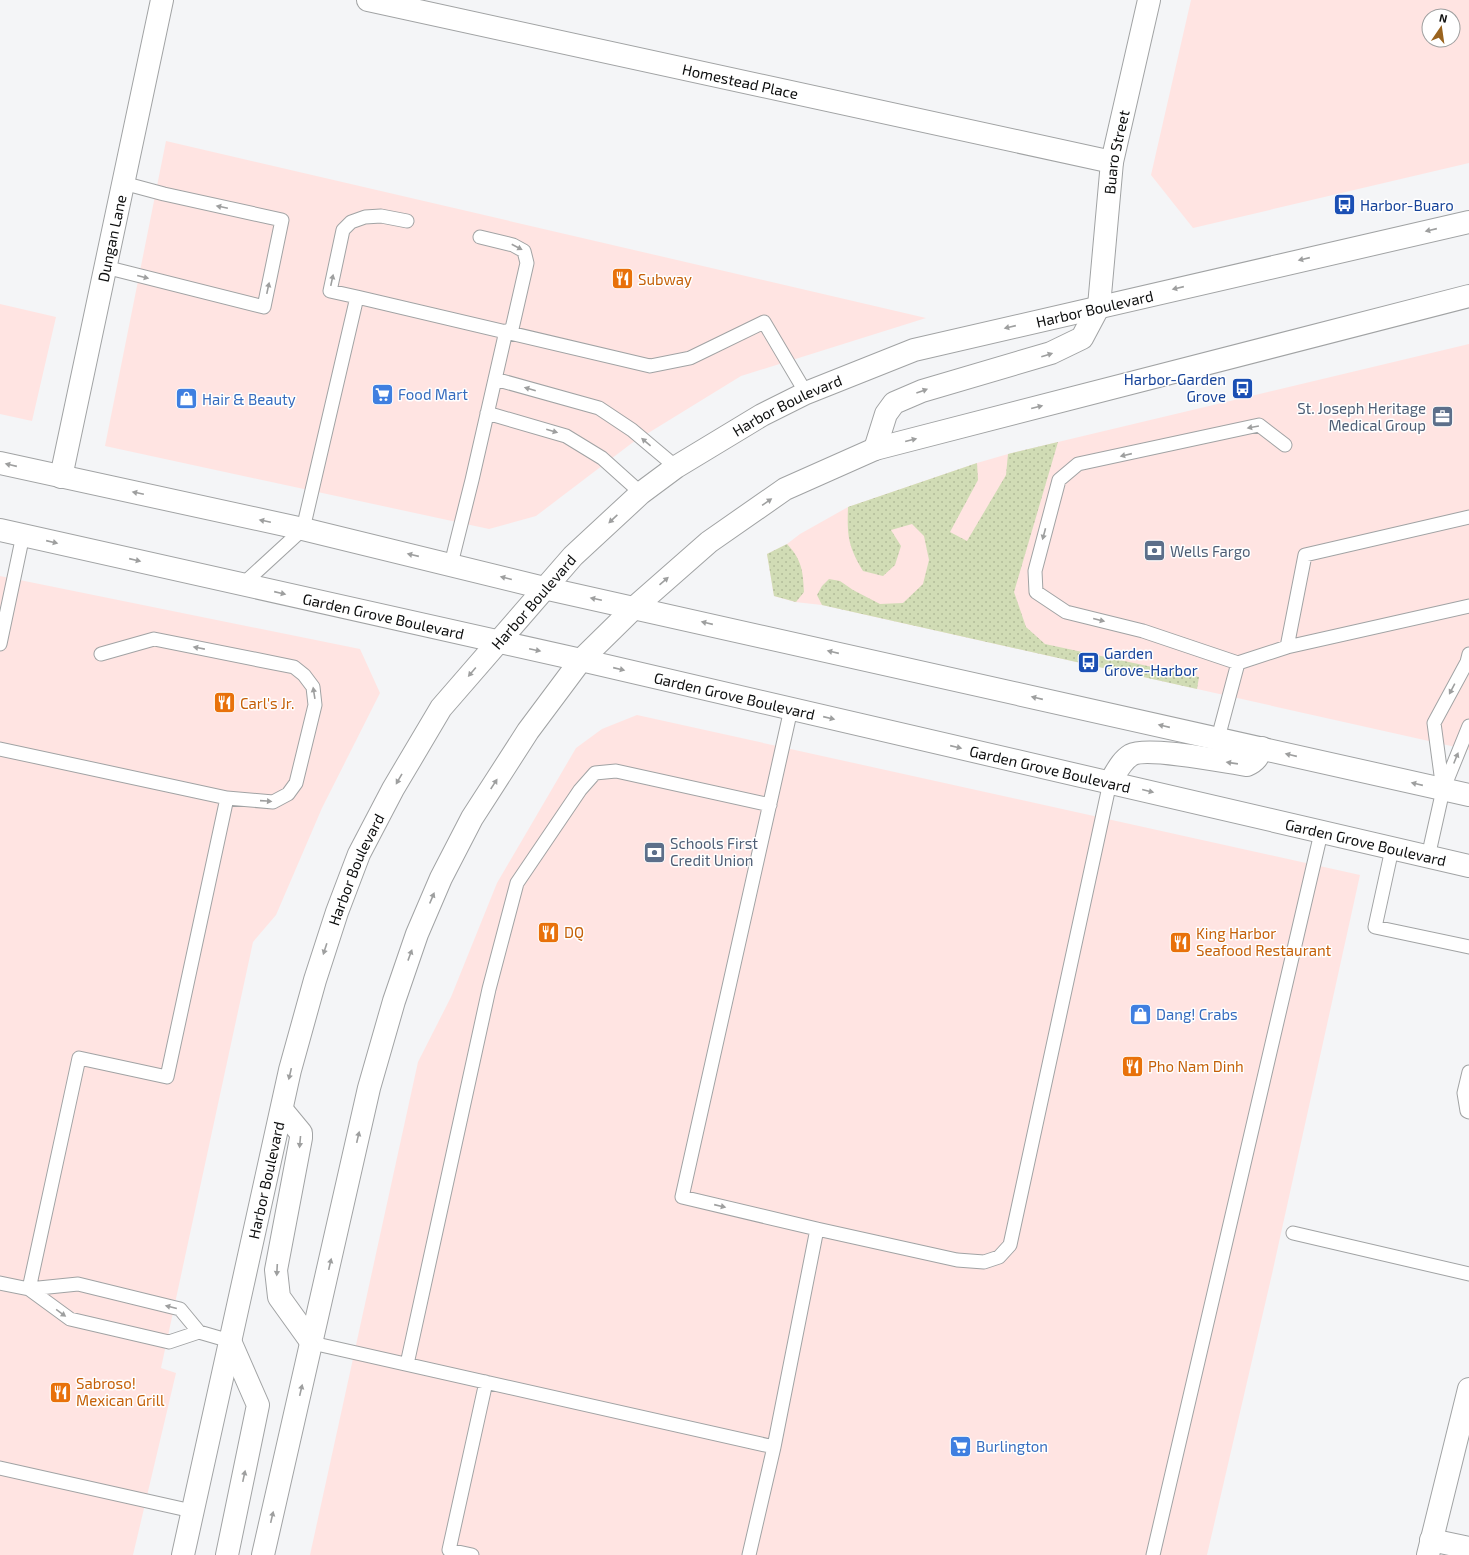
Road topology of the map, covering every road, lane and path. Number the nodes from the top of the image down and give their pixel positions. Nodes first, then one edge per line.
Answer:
1 (162, 0) edge
2 (368, 0) edge
3 (1149, 0) edge
4 (1112, 162) junction
5 (123, 183) junction
6 (406, 221) dead end
7 (1469, 222) edge
8 (480, 237) dead end
9 (105, 267) junction
10 (1469, 296) edge
11 (357, 297) junction
12 (1099, 306) junction
13 (509, 332) junction
14 (495, 379) junction
15 (806, 394) junction
16 (487, 413) junction
17 (1286, 445) dead end
18 (875, 449) junction
19 (0, 463) edge
20 (676, 467) junction
21 (61, 477) junction
22 (641, 492) junction
23 (1469, 517) edge
24 (303, 529) junction
25 (0, 530) edge
26 (23, 535) junction
27 (450, 564) junction
28 (242, 585) junction
29 (544, 588) junction
30 (1469, 606) edge
31 (634, 607) junction
32 (3, 615) edge
33 (497, 642) junction
34 (0, 644) edge
35 (1287, 647) junction
36 (101, 654) dead end
37 (1469, 654) edge
38 (581, 660) junction
39 (1238, 663) junction
40 (791, 709) junction
41 (1469, 726) edge
42 (1218, 738) junction
43 (1262, 748) junction
44 (0, 749) edge
45 (1110, 782) junction
46 (1443, 790) junction
47 (1469, 795) edge
48 (228, 798) junction
49 (770, 805) junction
50 (1321, 833) junction
51 (1392, 849) junction
52 (1428, 857) junction
53 (1469, 866) edge
54 (1469, 947) edge
55 (1469, 1072) edge
56 (282, 1110) junction
57 (1469, 1112) edge
58 (817, 1229) junction
59 (1293, 1233) dead end
60 (1469, 1274) edge
61 (0, 1283) edge
62 (29, 1290) junction
63 (198, 1332) junction
64 (230, 1341) junction
65 (312, 1343) junction
66 (407, 1364) junction
67 (486, 1382) junction
68 (1469, 1389) edge
69 (774, 1447) junction
70 (0, 1468) edge
71 (192, 1511) junction
72 (1430, 1547) edge
73 (1469, 1548) edge
74 (183, 1555) edge
75 (228, 1555) edge
76 (263, 1555) edge
77 (472, 1555) edge
78 (749, 1555) edge
79 (1154, 1555) edge

1 - 5 main road, Dungan Lane
2 - 4 main road, Homestead Place
3 - 4 main road, Buaro Street
4 - 12 main road, Buaro Street
5 - 9 main road, Dungan Lane
9 -> 5 lane
11 -> 6 lane
7 -> 12 main road, Harbor Boulevard
8 -> 13 lane
9 - 21 main road, Dungan Lane
18 -> 10 main road
11 - 13 lane
11 - 24 lane
12 -> 15 main road, Harbor Boulevard
18 -> 12 main road
13 - 14 lane
13 - 15 lane
14 - 16 lane
20 -> 14 lane
15 - 20 main road, Harbor Boulevard
16 -> 22 lane
16 - 27 lane
17 -> 39 lane
31 -> 18 main road
21 -> 19 main road
20 - 22 main road, Harbor Boulevard
24 -> 21 main road
22 -> 29 main road, Harbor Boulevard
23 - 35 lane
27 -> 24 main road
24 - 28 lane
25 - 26 main road, Garden Grove Boulevard
26 -> 28 main road, Garden Grove Boulevard
26 - 32 lane
29 -> 27 main road
28 -> 33 main road, Garden Grove Boulevard
31 -> 29 main road
29 - 33 main road, Harbor Boulevard
30 - 35 lane
31 - 38 main road
42 -> 31 main road
32 - 34 lane
33 -> 38 main road, Garden Grove Boulevard
33 -> 56 main road, Harbor Boulevard
35 - 39 lane
48 -> 36 lane
37 -> 46 lane
38 -> 40 main road, Garden Grove Boulevard
65 -> 38 main road
39 - 42 lane
40 -> 45 main road, Garden Grove Boulevard
40 - 49 lane
46 -> 41 lane
42 - 43 main road
43 -> 45 main road
46 -> 43 main road
44 - 48 lane
45 -> 50 main road, Garden Grove Boulevard
45 - 58 lane
46 - 47 main road
46 - 52 lane
48 - 62 lane
49 -> 58 lane
49 - 66 lane
50 - 51 main road, Garden Grove Boulevard
50 - 79 lane
51 - 52 main road, Garden Grove Boulevard
51 - 54 lane
52 - 53 main road, Garden Grove Boulevard
55 - 57 lane
56 - 64 main road, Harbor Boulevard
56 -> 65 main road
58 - 69 lane
59 - 60 lane
61 - 62 lane
62 -> 63 lane
63 -> 62 lane
63 - 64 lane
64 - 71 main road, Harbor Boulevard
75 -> 64 main road
65 - 66 lane
76 -> 65 main road
66 - 67 lane
67 - 69 lane
67 - 77 lane
68 - 72 main road
69 - 78 lane
70 - 71 lane
71 - 74 main road, Harbor Boulevard
72 - 73 main road

